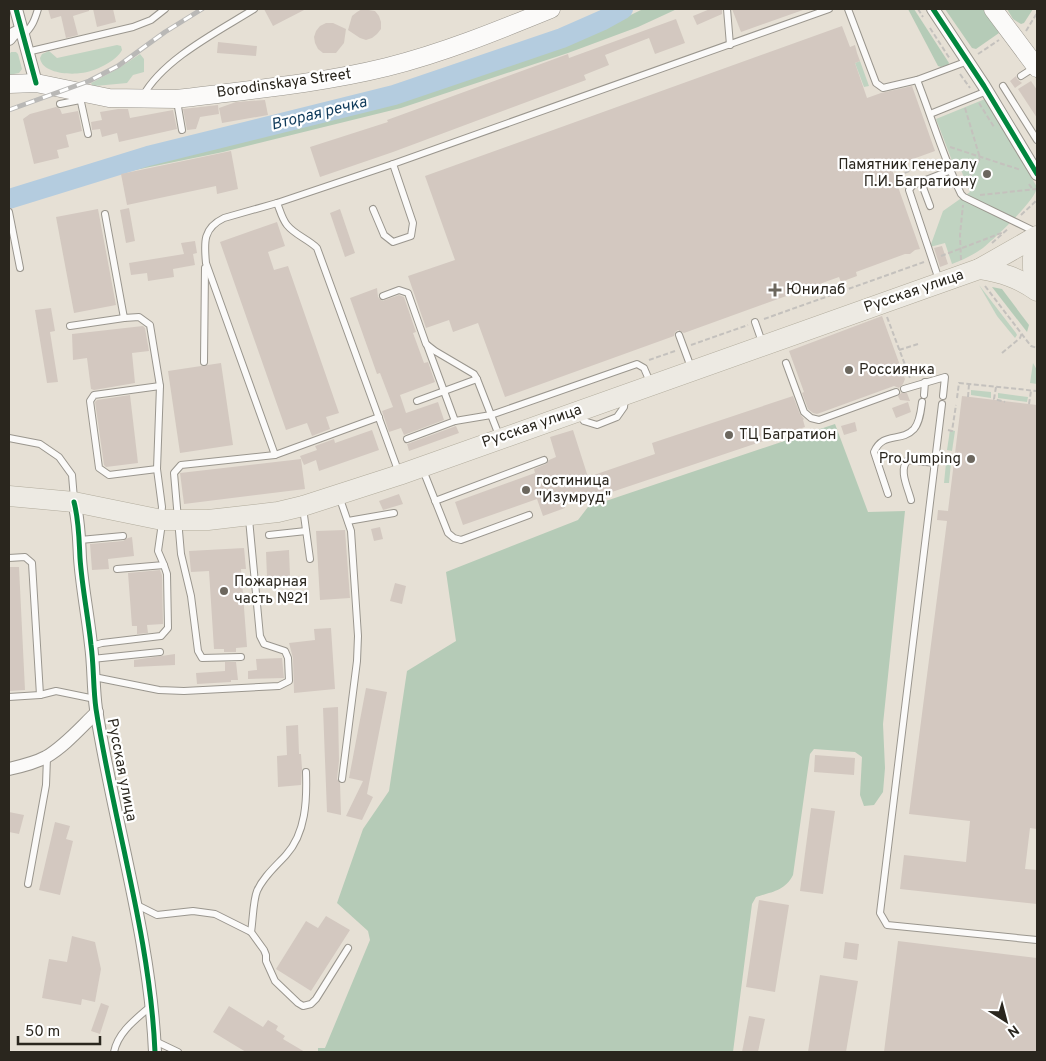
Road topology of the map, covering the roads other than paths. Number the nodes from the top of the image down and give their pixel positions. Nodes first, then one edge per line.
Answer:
1 (16, 9) edge
2 (38, 9) edge
3 (165, 9) edge
4 (254, 9) edge
5 (551, 9) edge
6 (727, 9) edge
7 (829, 9) edge
8 (848, 9) edge
9 (933, 9) edge
10 (993, 9) edge
11 (22, 33) junction
12 (9, 38) edge
13 (730, 45) junction
14 (27, 52) junction
15 (968, 61) junction
16 (1036, 67) edge
17 (1021, 76) dead end
18 (916, 80) junction
19 (36, 83) junction
20 (9, 84) edge
21 (1003, 86) dead end
22 (987, 91) junction
23 (79, 96) junction
24 (177, 99) junction
25 (142, 100) junction
26 (60, 104) dead end
27 (930, 114) junction
28 (182, 130) dead end
29 (88, 134) dead end
30 (1037, 140) edge
31 (393, 164) junction
32 (950, 171) junction
33 (1037, 174) edge
34 (921, 182) junction
35 (277, 203) junction
36 (930, 206) dead end
37 (373, 208) dead end
38 (9, 212) edge
39 (106, 214) dead end
40 (1037, 232) edge
41 (1037, 238) edge
42 (206, 263) junction
43 (20, 268) dead end
44 (976, 270) junction
45 (940, 283) junction
46 (1037, 284) edge
47 (1037, 291) edge
48 (383, 296) dead end
49 (124, 318) junction
50 (755, 322) road end
51 (70, 326) dead end
52 (680, 335) dead end
53 (426, 344) junction
54 (764, 346) junction
55 (204, 362) dead end
56 (786, 363) dead end
57 (692, 371) junction
58 (477, 379) junction
59 (926, 382) junction
60 (160, 386) junction
61 (651, 386) junction
62 (444, 391) junction
63 (942, 396) dead end
64 (417, 401) dead end
65 (942, 404) dead end
66 (491, 415) junction
67 (379, 417) junction
68 (455, 421) junction
69 (9, 438) edge
70 (407, 439) dead end
71 (500, 439) junction
72 (275, 455) junction
73 (544, 460) dead end
74 (935, 463) junction
75 (422, 467) junction
76 (157, 469) junction
77 (399, 474) junction
78 (888, 494) dead end
79 (338, 495) junction
80 (9, 496) edge
81 (911, 500) dead end
82 (435, 501) junction
83 (74, 502) junction
84 (303, 506) junction
85 (394, 513) dead end
86 (529, 515) dead end
87 (249, 516) junction
88 (167, 520) junction
89 (348, 521) junction
90 (306, 531) junction
91 (270, 535) dead end
92 (123, 536) dead end
93 (80, 540) junction
94 (9, 558) edge
95 (310, 558) dead end
96 (164, 565) junction
97 (117, 569) dead end
98 (92, 652) junction
99 (160, 652) dead end
100 (241, 657) dead end
101 (94, 677) junction
102 (40, 695) junction
103 (9, 697) edge
104 (95, 699) junction
105 (97, 712) junction
106 (47, 756) junction
107 (9, 769) edge
108 (306, 772) dead end
109 (342, 779) dead end
110 (28, 884) dead end
111 (137, 905) junction
112 (251, 932) junction
113 (1037, 940) edge
114 (348, 948) dead end
115 (151, 1006) junction
116 (155, 1046) edge
117 (114, 1052) edge
118 (178, 1052) edge

1 - 11 street
2 - 11 lane
3 - 14 lane
4 - 25 lane
5 - 24 main road, Borodinskaya Street
6 - 13 lane
7 - 13 lane
8 - 18 lane
9 - 15 street
10 - 16 main road
11 - 12 street
11 - 14 street
13 - 31 lane
14 - 19 street
15 - 18 lane
15 - 22 street
16 - 17 lane
18 - 27 lane
19 - 20 main road, Borodinskaya Street
19 - 23 main road, Borodinskaya Street
21 - 30 lane
22 - 27 lane
22 - 33 street
23 - 25 main road, Borodinskaya Street
23 - 26 lane
23 - 29 lane
24 - 25 main road, Borodinskaya Street
24 - 28 lane
27 - 32 lane
31 - 35 lane
31 - 37 lane
32 - 34 lane
32 - 40 lane
34 - 36 lane
34 - 45 lane
35 - 42 lane
35 - 67 lane
38 - 43 lane
39 - 49 lane
41 - 44 main road, Русская улица
41 - 46 main road
42 - 55 lane
42 - 72 lane
44 - 45 main road, Русская улица
44 - 47 main road, Русская улица
45 - 54 main road, Русская улица
48 - 53 lane
49 - 51 lane
49 - 60 lane
50 - 54 lane
52 - 57 lane
53 - 58 lane
53 - 62 lane
54 - 57 main road, Русская улица
56 - 59 lane
57 - 61 main road, Русская улица
58 - 62 lane
58 - 66 lane
59 - 63 lane
59 - 78 lane
60 - 76 lane
60 - 76 lane
61 - 66 lane
61 - 71 main road, Русская улица
62 - 64 lane
62 - 68 lane
65 - 74 lane
66 - 68 lane
66 - 71 lane
67 - 72 lane
67 - 77 lane
68 - 70 lane
69 - 83 lane
71 - 75 main road, Русская улица
72 - 88 lane
73 - 82 lane
74 - 81 lane
74 - 113 lane
75 - 77 main road, Русская улица
75 - 82 lane
76 - 88 lane
77 - 79 main road, Русская улица
79 - 84 main road, Русская улица
79 - 89 lane
80 - 83 main road, Русская улица
82 - 86 lane
83 - 88 main road, Русская улица
83 - 93 street, Русская улица
84 - 87 main road, Русская улица
84 - 90 lane
85 - 89 lane
87 - 88 main road, Русская улица
87 - 101 lane
88 - 96 lane
88 - 100 lane
89 - 109 lane
90 - 91 lane
90 - 95 lane
92 - 93 lane
93 - 98 street, Русская улица
94 - 102 lane
96 - 97 lane
96 - 98 lane
98 - 99 lane
98 - 101 street, Русская улица
101 - 104 street, Русская улица
102 - 103 lane
102 - 104 lane
104 - 105 street, Русская улица
105 - 106 street
105 - 111 street, Русская улица
106 - 107 street
106 - 110 lane
108 - 112 lane
111 - 112 lane
111 - 115 street, Русская улица
112 - 114 lane
115 - 116 street, Русская улица
115 - 117 lane
116 - 118 lane

